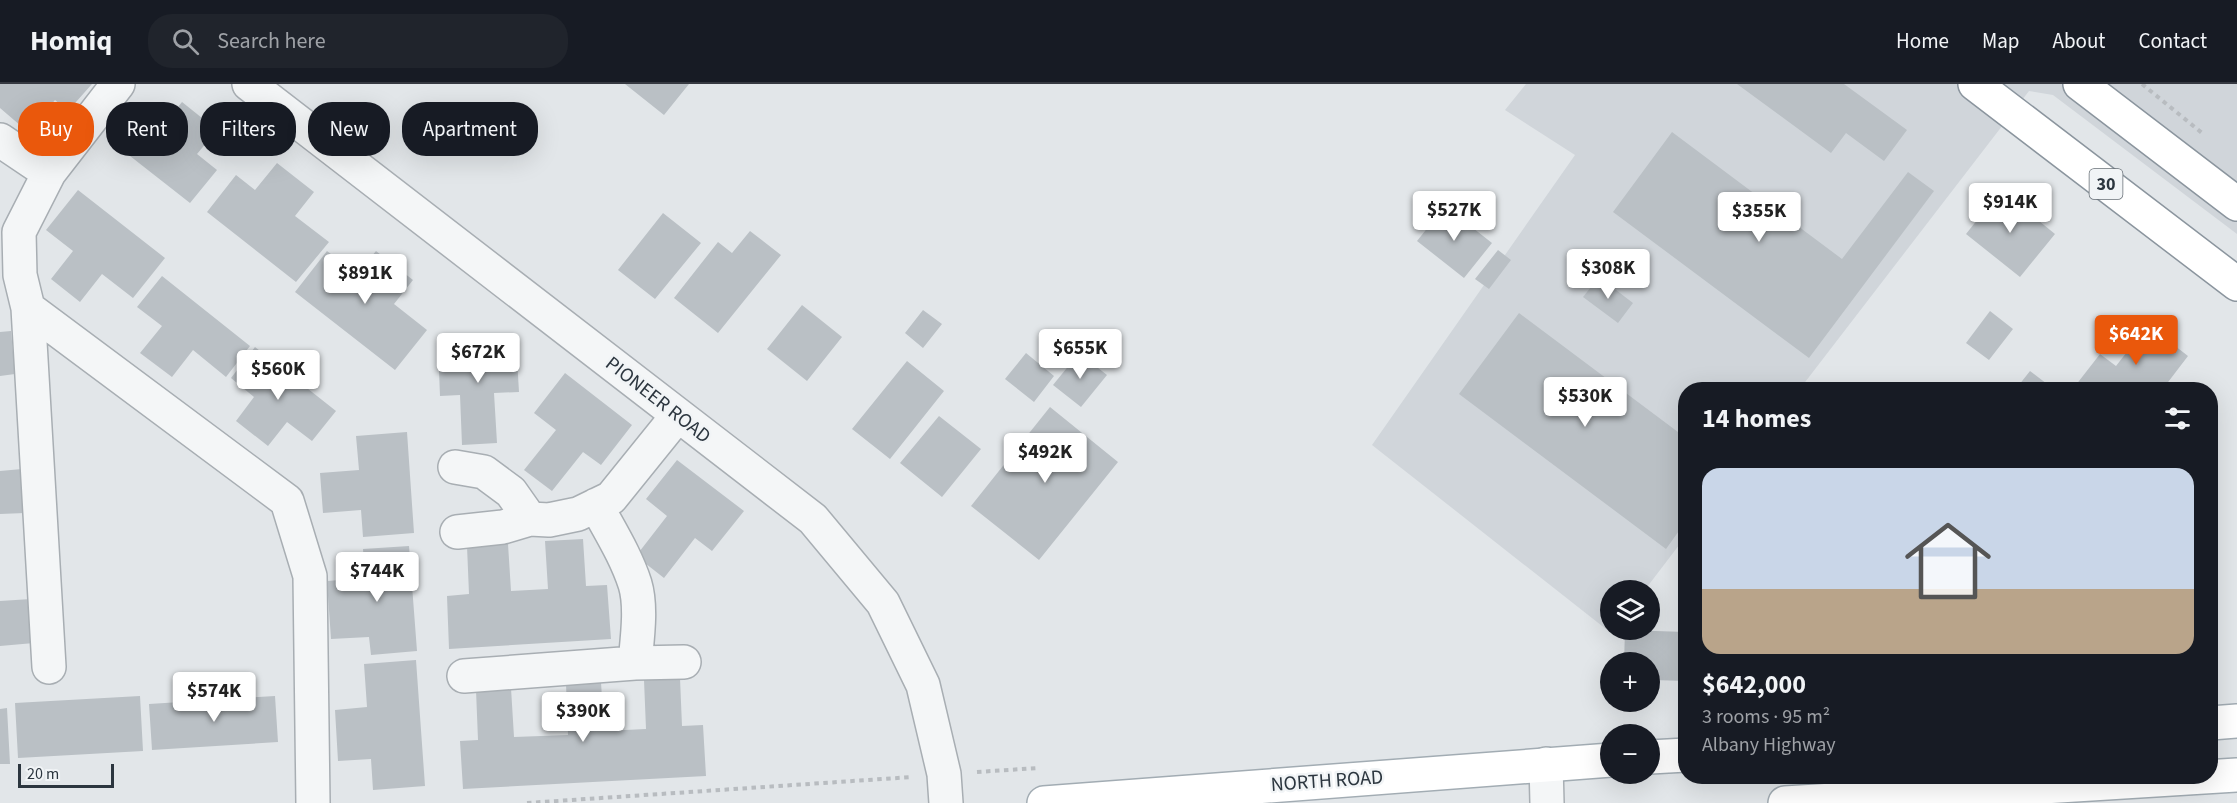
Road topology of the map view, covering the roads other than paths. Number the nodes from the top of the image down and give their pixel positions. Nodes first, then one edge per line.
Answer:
1 (118, 84) edge
2 (249, 84) edge
3 (1975, 84) edge
4 (2080, 84) edge
5 (0, 140) edge
6 (49, 173) junction
7 (2237, 204) edge
8 (2237, 284) edge
9 (28, 308) junction
10 (678, 415) junction
11 (455, 467) dead end
12 (596, 505) junction
13 (530, 519) junction
14 (457, 532) dead end
15 (684, 662) dead end
16 (634, 663) junction
17 (49, 668) dead end
18 (464, 676) dead end
19 (2237, 721) edge
20 (2218, 722) edge
21 (1678, 755) edge
22 (1660, 756) edge
23 (1600, 761) edge
24 (1546, 764) junction
25 (2237, 775) edge
26 (2218, 776) edge
27 (2092, 784) edge
28 (313, 803) edge
29 (946, 803) edge
30 (1044, 803) edge
31 (1547, 803) edge
32 (1785, 803) edge

1 - 6 street
2 - 10 street, PIONEER ROAD
3 - 8 main road, 30
4 - 7 main road
5 - 6 street
6 - 9 street
9 - 17 street
9 - 28 street
10 - 12 street
10 - 29 street, PIONEER ROAD
11 - 13 street
12 - 13 street
12 - 16 street
13 - 14 street
15 - 16 street
16 - 18 street
19 - 20 main road
21 - 22 main road
23 - 24 main road, NORTH ROAD
24 - 30 main road, NORTH ROAD
24 - 31 street
25 - 26 main road
27 - 32 main road

